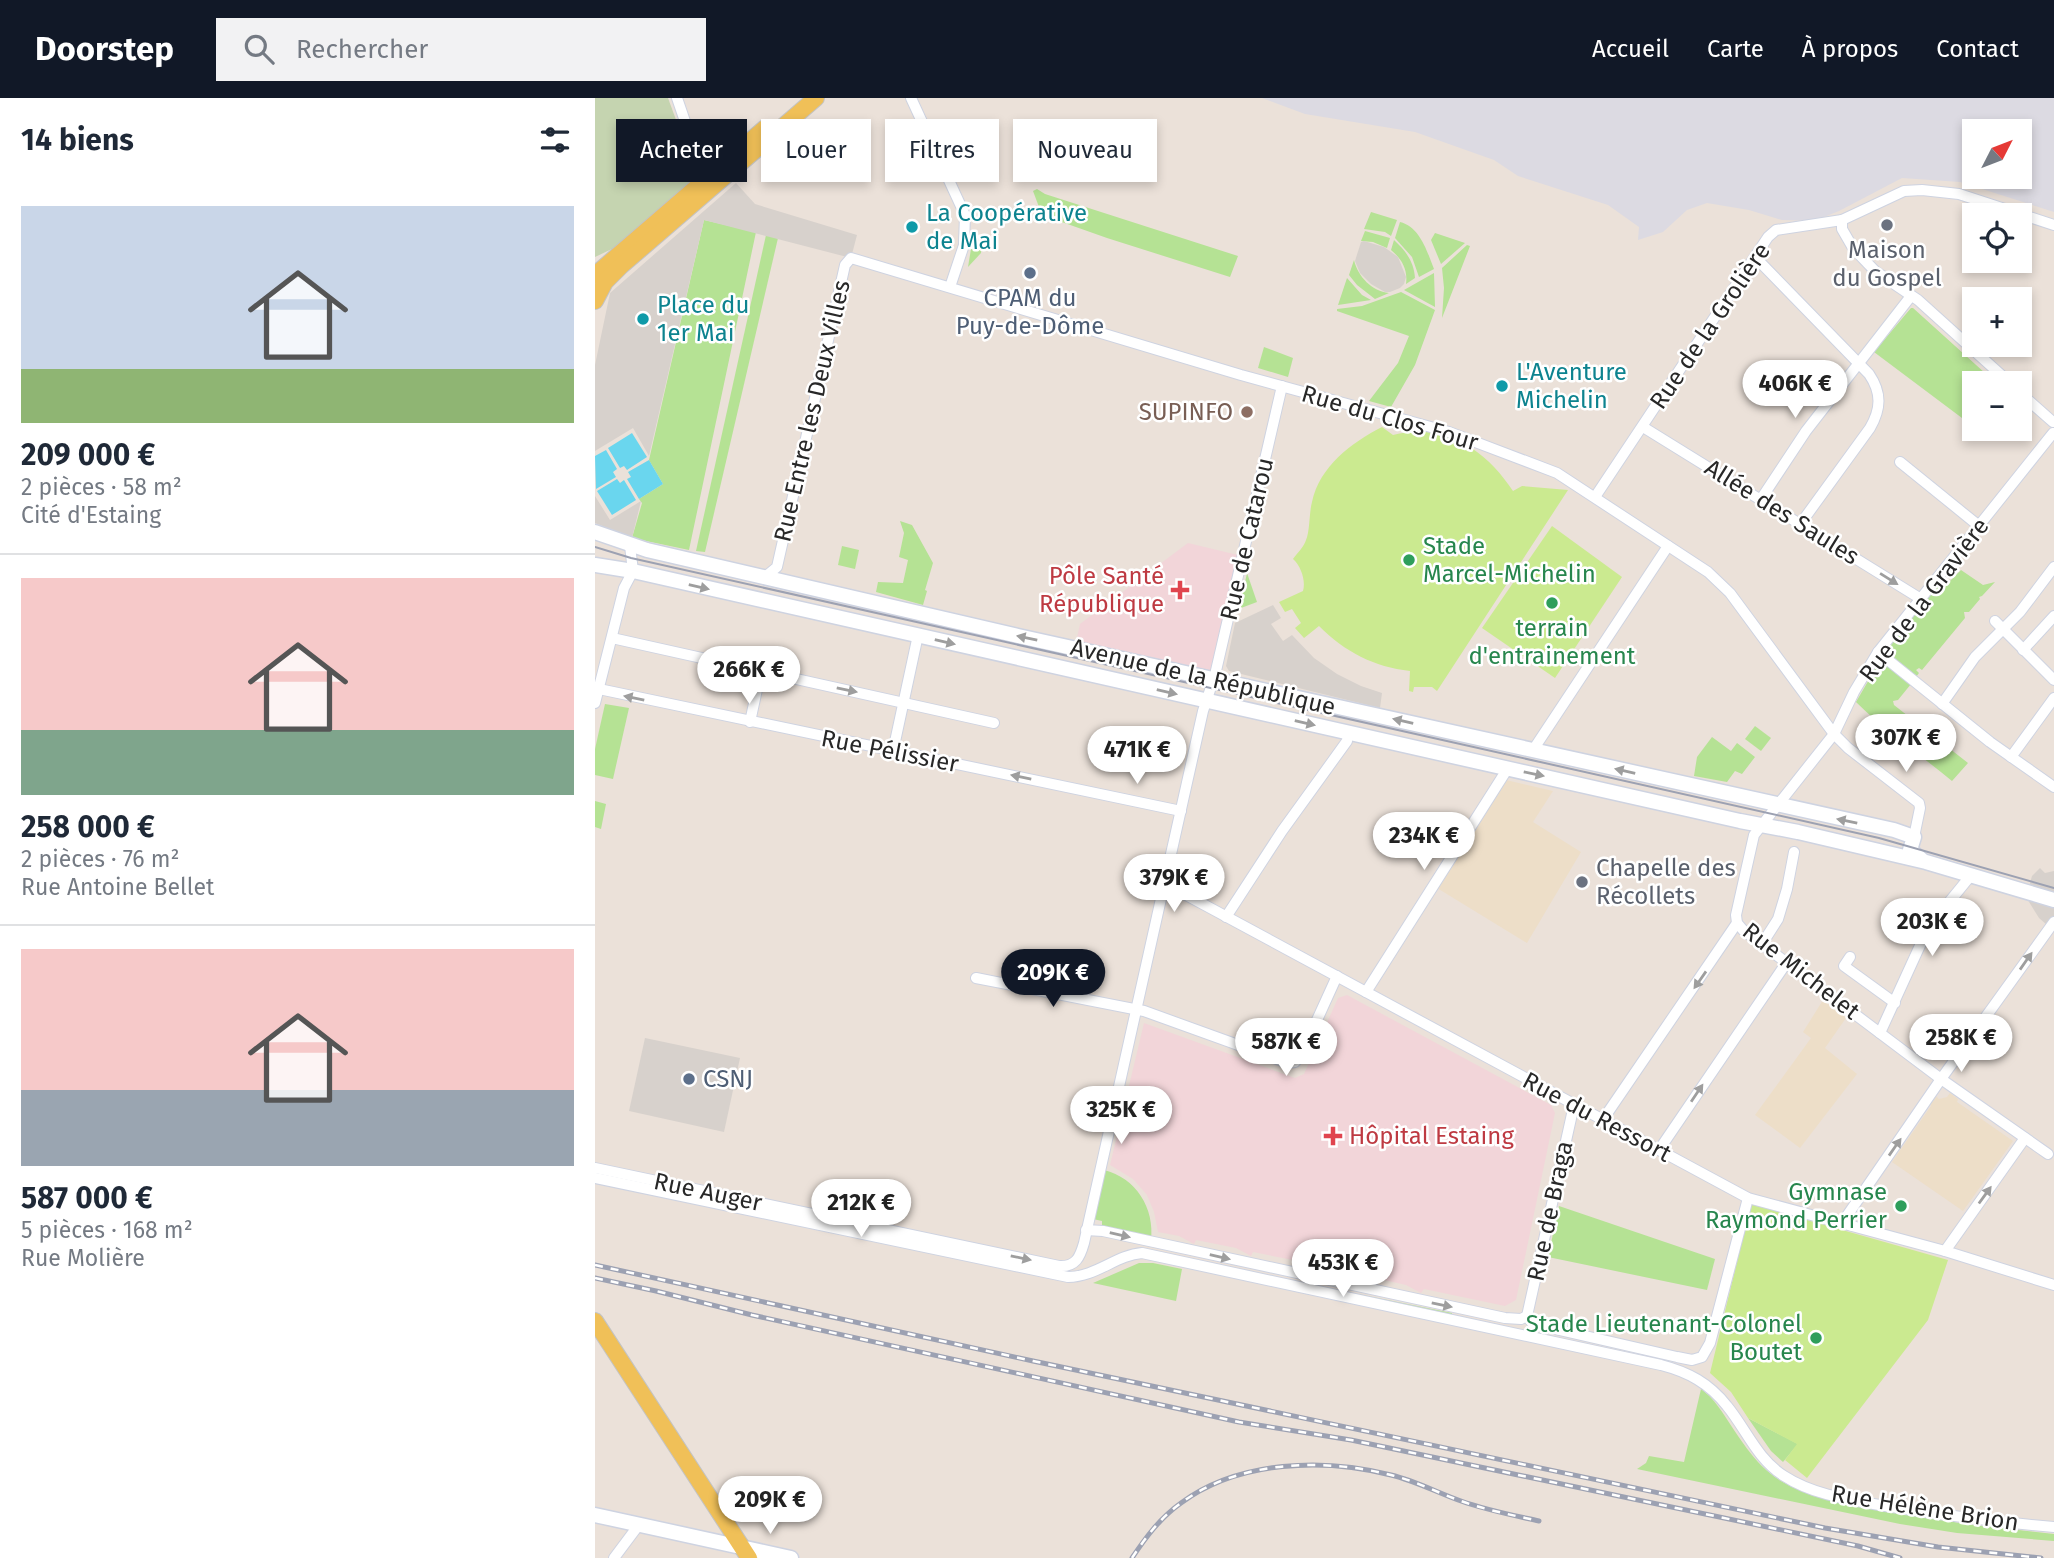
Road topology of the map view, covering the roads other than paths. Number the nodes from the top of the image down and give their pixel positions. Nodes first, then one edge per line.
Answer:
1 (677, 98) edge
2 (799, 98) edge
3 (816, 98) edge
4 (911, 98) edge
5 (684, 119) edge
6 (747, 148) edge
7 (747, 153) edge
8 (711, 182) joint
9 (1842, 220) junction
10 (2054, 225) edge
11 (1755, 257) junction
12 (851, 258) joint
13 (595, 275) edge
14 (950, 286) junction
15 (1911, 296) junction
16 (595, 301) edge
17 (1859, 365) junction
18 (1996, 371) edge
19 (1282, 386) junction
20 (2032, 403) edge
21 (2054, 421) edge
22 (1643, 427) junction
23 (2053, 433) edge
24 (1900, 462) dead end
25 (1595, 497) junction
26 (1761, 499) junction
27 (1801, 523) junction
28 (1979, 526) junction
29 (595, 532) edge
30 (630, 546) junction
31 (1668, 546) junction
32 (595, 565) edge
33 (777, 567) junction
34 (2054, 567) edge
35 (615, 568) junction
36 (633, 571) junction
37 (765, 577) junction
38 (786, 581) junction
39 (624, 588) junction
40 (1920, 599) junction
41 (2054, 615) edge
42 (1999, 625) junction
43 (918, 635) junction
44 (612, 638) junction
45 (2023, 650) junction
46 (1878, 652) junction
47 (761, 671) junction
48 (2054, 680) edge
49 (599, 690) junction
50 (1210, 691) junction
51 (2054, 698) edge
52 (904, 702) junction
53 (595, 703) edge
54 (1942, 704) junction
55 (750, 722) junction
56 (993, 723) dead end
57 (1348, 732) junction
58 (1834, 734) junction
59 (1533, 750) junction
60 (893, 751) junction
61 (2011, 757) junction
62 (1508, 768) junction
63 (2054, 787) edge
64 (1776, 806) junction
65 (1181, 811) junction
66 (1761, 824) junction
67 (1912, 842) junction
68 (1794, 852) dead end
69 (1889, 855) junction
70 (1926, 862) junction
71 (1972, 874) junction
72 (1165, 886) junction
73 (2054, 900) edge
74 (1226, 917) junction
75 (2054, 922) edge
76 (1737, 923) junction
77 (1762, 944) junction
78 (1850, 957) dead end
79 (1787, 962) junction
80 (1337, 976) junction
81 (976, 978) dead end
82 (1366, 992) junction
83 (1895, 1003) junction
84 (1136, 1010) junction
85 (1880, 1033) junction
86 (1941, 1079) junction
87 (1574, 1105) junction
88 (1602, 1121) junction
89 (2025, 1138) junction
90 (1658, 1150) junction
91 (2048, 1154) dead end
92 (595, 1168) edge
93 (595, 1178) edge
94 (1748, 1198) junction
95 (1842, 1223) junction
96 (1086, 1230) junction
97 (1945, 1251) junction
98 (2054, 1285) edge
99 (1527, 1316) junction
100 (595, 1321) edge
101 (595, 1516) edge
102 (638, 1525) junction
103 (2054, 1527) edge
104 (746, 1553) edge
105 (614, 1558) edge
106 (790, 1558) edge

1 - 5 street
2 - 6 main road
3 - 7 main road
4 - 14 street
8 - 13 main road
8 - 16 main road
9 - 10 street, Rue de la Grolière
9 - 11 street, Rue de la Grolière
9 - 15 street
11 - 17 street
11 - 22 street, Rue de la Grolière
12 - 14 street, Rue du Clos Four
12 - 33 street, Rue Entre les Deux Villes
14 - 19 street, Rue du Clos Four
15 - 17 street
15 - 18 street
17 - 26 street
17 - 27 street
19 - 25 street, Rue du Clos Four
19 - 50 street, Rue de Catarou
20 - 21 street
21 - 23 street
22 - 25 street, Rue de la Grolière
22 - 26 street, Allée des Saules
23 - 28 street, Rue de la Gravière
24 - 28 street
25 - 31 street, Rue du Clos Four
26 - 27 street, Allée des Saules
27 -> 40 street, Allée des Saules
28 - 40 street, Rue de la Gravière
29 - 30 main road, Avenue de la République
30 - 36 street
30 - 37 main road, Avenue de la République
31 - 58 street, Rue du Clos Four
31 - 59 street
32 - 35 main road, Avenue de la République
33 - 37 street, Rue Entre les Deux Villes
33 - 38 street, Rue Entre les Deux Villes
34 - 42 street
35 - 36 main road, Avenue de la République
35 - 39 street
36 - 39 street
36 -> 43 main road, Avenue de la République
37 - 38 main road, Avenue de la République
50 -> 38 main road, Avenue de la République
39 - 44 street
40 - 46 street, Rue de la Gravière
41 - 45 street
42 - 45 street
42 - 54 street
43 -> 50 main road, Avenue de la République
43 - 52 street
44 - 47 street
44 - 49 street
45 - 48 street
46 - 54 street
46 - 58 street, Rue de la Gravière
47 -> 52 street
47 - 55 street
49 - 53 street
55 -> 49 street, Rue Pélissier
50 -> 57 main road, Avenue de la République
59 -> 50 main road, Avenue de la République
50 - 65 street, Rue de Catarou
51 - 61 street
52 - 56 street
52 - 60 street
54 - 61 street
55 - 60 street, Rue Pélissier
57 - 62 main road, Avenue de la République
57 - 74 street
58 - 64 street, Rue de la Gravière
58 - 67 street, Rue du Clos Four
64 -> 59 main road, Avenue de la République
65 -> 60 street, Rue Pélissier
61 - 63 street
62 -> 66 main road, Avenue de la République
62 - 82 street
64 - 66 street
67 -> 64 main road, Avenue de la République
65 - 72 street, Rue de Catarou
66 - 69 main road, Avenue de la République
66 - 76 street, Rue Michelet
67 - 69 street
67 - 70 main road
68 - 77 street
69 - 70 main road, Avenue de la République
70 - 71 main road, Avenue de la République
71 - 73 main road, Avenue de la République
71 - 83 street
72 - 74 street, Rue du Ressort
72 - 84 street, Rue de Catarou
74 - 80 street, Rue du Ressort
86 -> 75 street
76 - 77 street, Rue Michelet
76 -> 88 street
77 - 79 street, Rue Michelet
78 - 83 street
79 - 85 street, Rue Michelet
90 -> 79 street
80 - 82 street, Rue du Ressort
80 - 84 street
81 - 84 street
82 - 87 street, Rue du Ressort
83 - 85 street
84 - 96 street, Rue de Catarou
85 - 86 street, Rue Michelet
86 - 89 street, Rue Michelet
95 -> 86 street
87 - 88 street, Rue du Ressort
87 - 99 street, Rue de Braga
88 - 90 street, Rue du Ressort
89 - 91 street, Rue Michelet
97 -> 89 street
90 - 94 street, Rue du Ressort
92 -> 96 street, Rue Auger
93 - 103 street, Rue Hélène Brion
94 - 95 street, Rue du Ressort
94 - 99 street
95 - 97 street, Rue du Ressort
96 -> 99 street
97 - 98 street, Rue du Ressort
100 - 104 main road
101 - 102 main road
102 - 104 main road
102 - 105 street
104 - 106 main road

